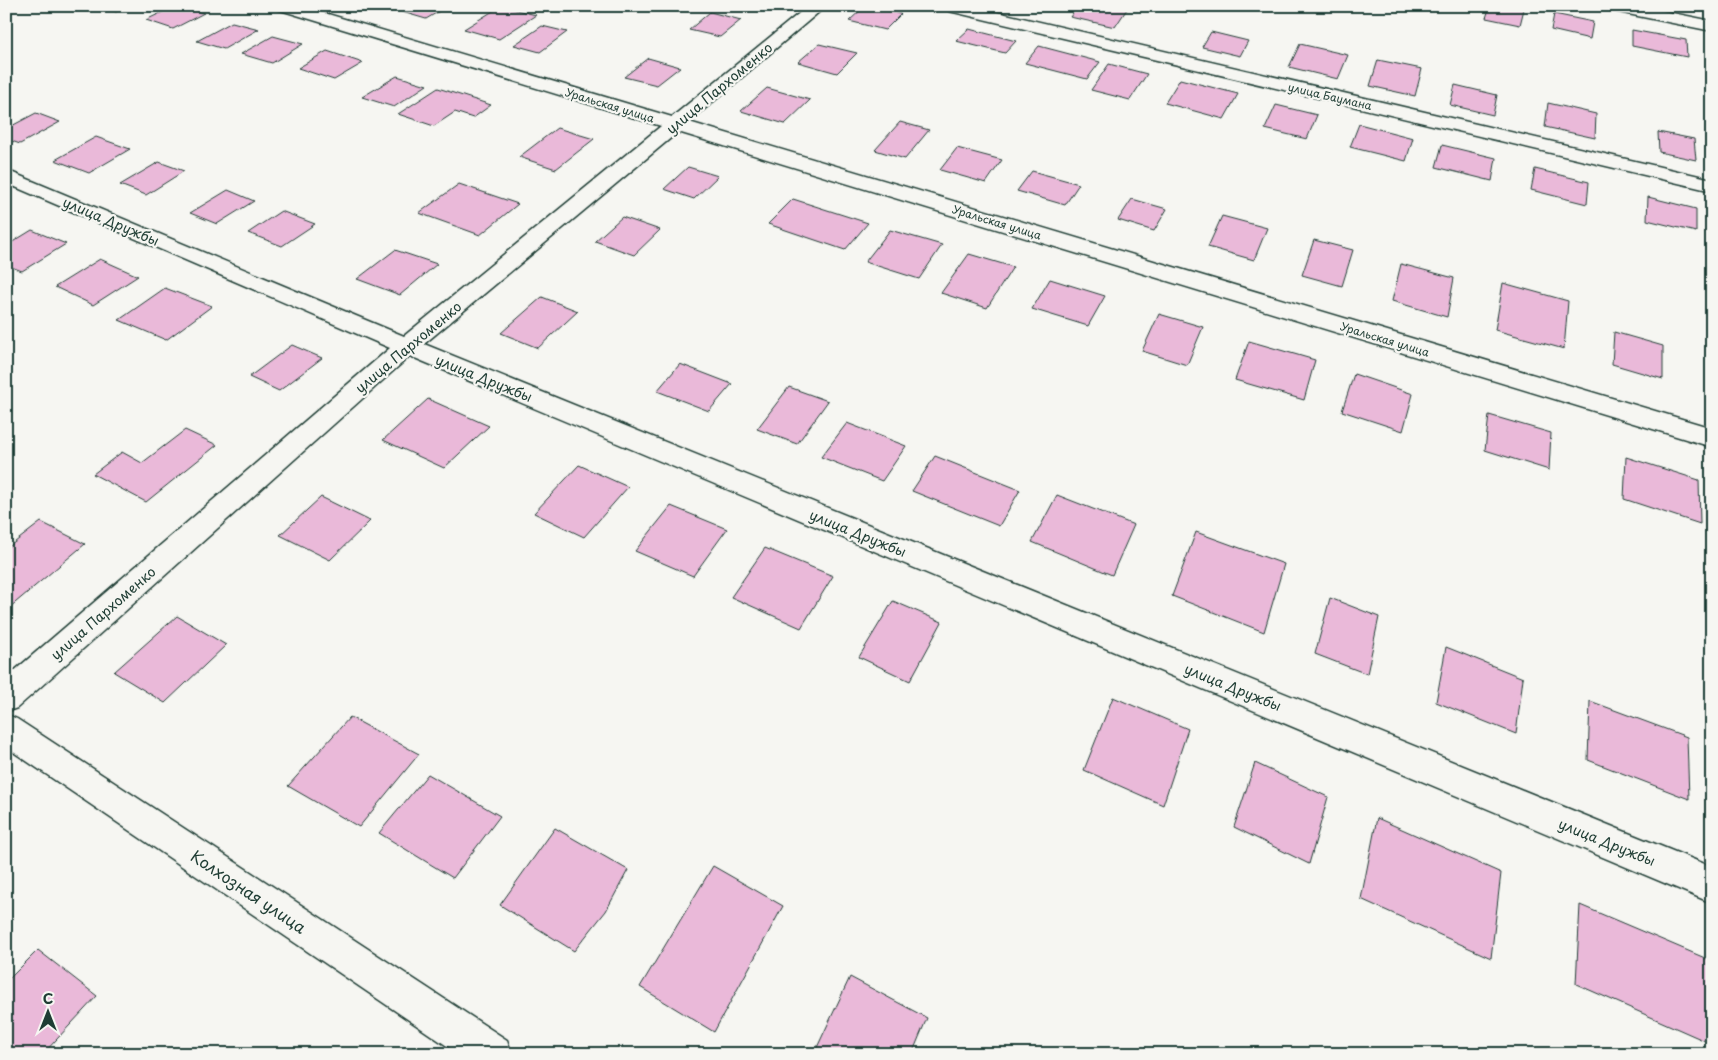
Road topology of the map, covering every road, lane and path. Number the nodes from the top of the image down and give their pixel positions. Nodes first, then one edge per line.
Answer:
1 (283, 6) edge
2 (818, 6) edge
3 (949, 6) edge
4 (1613, 6) edge
5 (1712, 26) edge
6 (674, 125) junction
7 (6, 176) edge
8 (1712, 185) edge
9 (407, 346) junction
10 (1712, 438) edge
11 (6, 698) edge
12 (6, 729) edge
13 (1712, 885) edge
14 (492, 1054) edge

1 - 6 street, Уральская улица
2 - 6 street, улица Пархоменко
3 - 8 street, улица Баумана
4 - 5 street
6 - 9 street, улица Пархоменко
6 - 10 street, Уральская улица
7 - 9 street, улица Дружбы
9 - 11 street, улица Пархоменко
9 - 13 street, улица Дружбы
12 - 14 street, Колхозная улица

